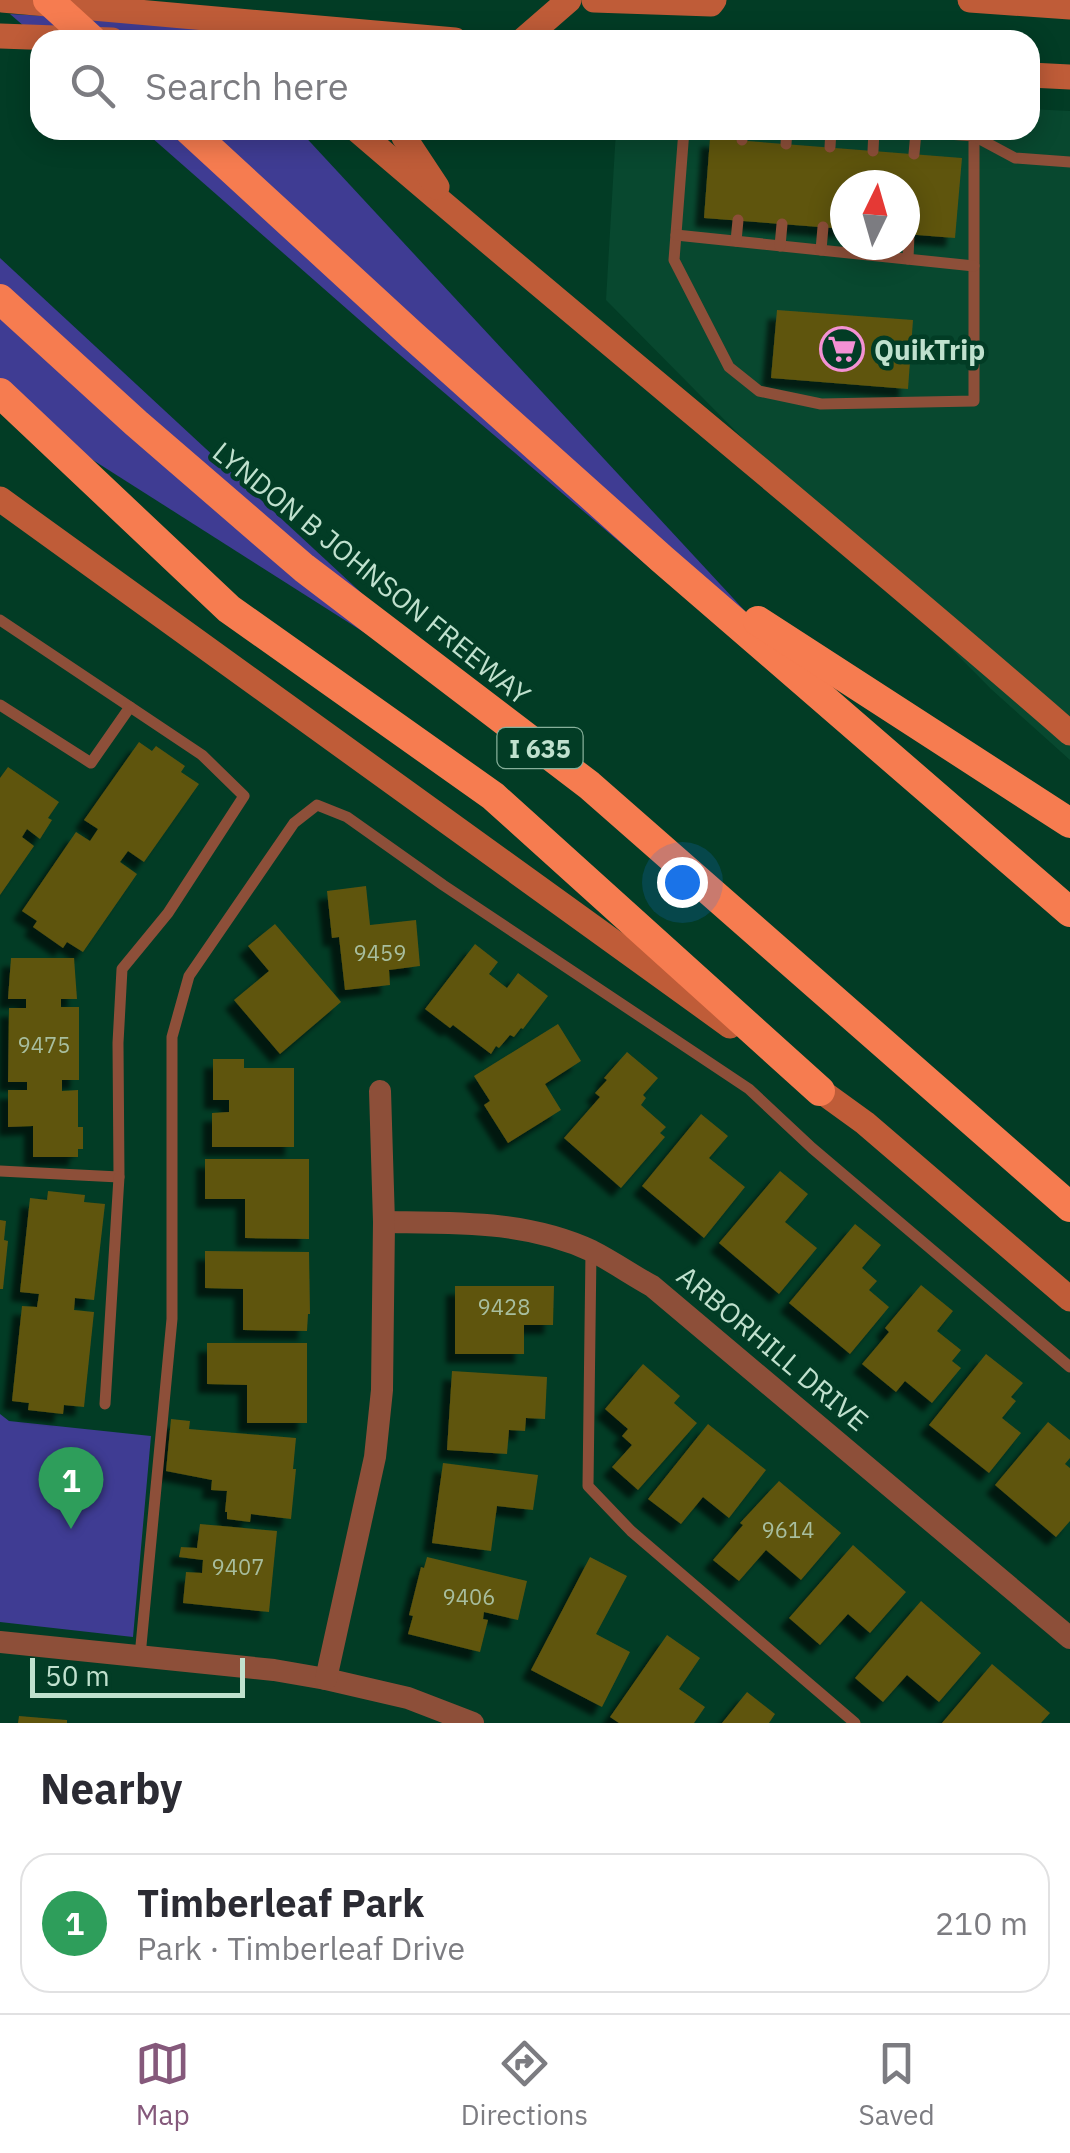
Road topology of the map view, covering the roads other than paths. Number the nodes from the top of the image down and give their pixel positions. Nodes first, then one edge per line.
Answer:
1 (2, 0) edge
2 (48, 0) edge
3 (210, 0) edge
4 (569, 0) edge
5 (594, 0) edge
6 (714, 0) edge
7 (970, 0) edge
8 (1070, 7) edge
9 (230, 20) junction
10 (81, 30) edge
11 (241, 30) edge
12 (334, 30) edge
13 (534, 30) edge
14 (0, 36) edge
15 (30, 37) edge
16 (1040, 76) edge
17 (1070, 77) edge
18 (200, 140) edge
19 (369, 140) edge
20 (406, 140) edge
21 (683, 140) edge
22 (830, 140) edge
23 (874, 140) edge
24 (915, 140) edge
25 (974, 140) edge
26 (985, 140) edge
27 (830, 147) dead end
28 (873, 151) dead end
29 (914, 154) dead end
30 (1070, 162) edge
31 (457, 216) junction
32 (738, 220) dead end
33 (782, 224) dead end
34 (823, 227) dead end
35 (676, 235) junction
36 (736, 241) junction
37 (780, 246) junction
38 (821, 250) junction
39 (830, 250) edge
40 (917, 260) edge
41 (974, 266) junction
42 (0, 299) edge
43 (0, 394) edge
44 (0, 499) edge
45 (662, 559) junction
46 (0, 620) edge
47 (0, 705) edge
48 (130, 706) junction
49 (1070, 733) edge
50 (1070, 823) edge
51 (1070, 912) edge
52 (820, 1090) junction
53 (380, 1092) dead end
54 (0, 1172) edge
55 (119, 1177) junction
56 (1070, 1207) edge
57 (384, 1222) junction
58 (591, 1251) junction
59 (1070, 1299) edge
60 (1070, 1367) edge
61 (106, 1404) dead end
62 (1070, 1638) edge
63 (0, 1642) edge
64 (140, 1656) junction
65 (326, 1678) junction
66 (473, 1723) edge
67 (855, 1723) edge

1 - 9 main road
2 - 10 highway
3 - 9 main road
4 - 13 main road
5 - 6 main road
7 - 8 main road
9 - 11 main road
9 - 12 main road
14 - 15 main road
16 - 17 main road
18 - 45 highway
19 - 31 main road
20 - 31 main road
21 - 35 lane
22 - 27 lane
23 - 28 lane
24 - 29 lane
25 - 41 lane
26 - 30 lane
31 - 49 main road
32 - 36 lane
33 - 37 lane
34 - 38 lane
35 - 36 lane
35 - 41 lane
36 - 37 lane
37 - 38 lane
38 - 39 lane
40 - 41 lane
42 - 56 highway, LYNDON B JOHNSON FREEWAY / I 635
43 - 52 highway
44 - 52 main road
45 - 50 highway
45 - 51 highway
46 - 48 lane
47 - 48 lane
48 - 55 lane
52 - 59 main road
53 - 57 street
54 - 55 lane
55 - 61 lane
57 - 58 street, ARBORHILL DRIVE
57 - 65 street
58 - 62 street, ARBORHILL DRIVE
58 - 67 lane
60 - 64 lane
63 - 64 street
64 - 65 street
65 - 66 street

